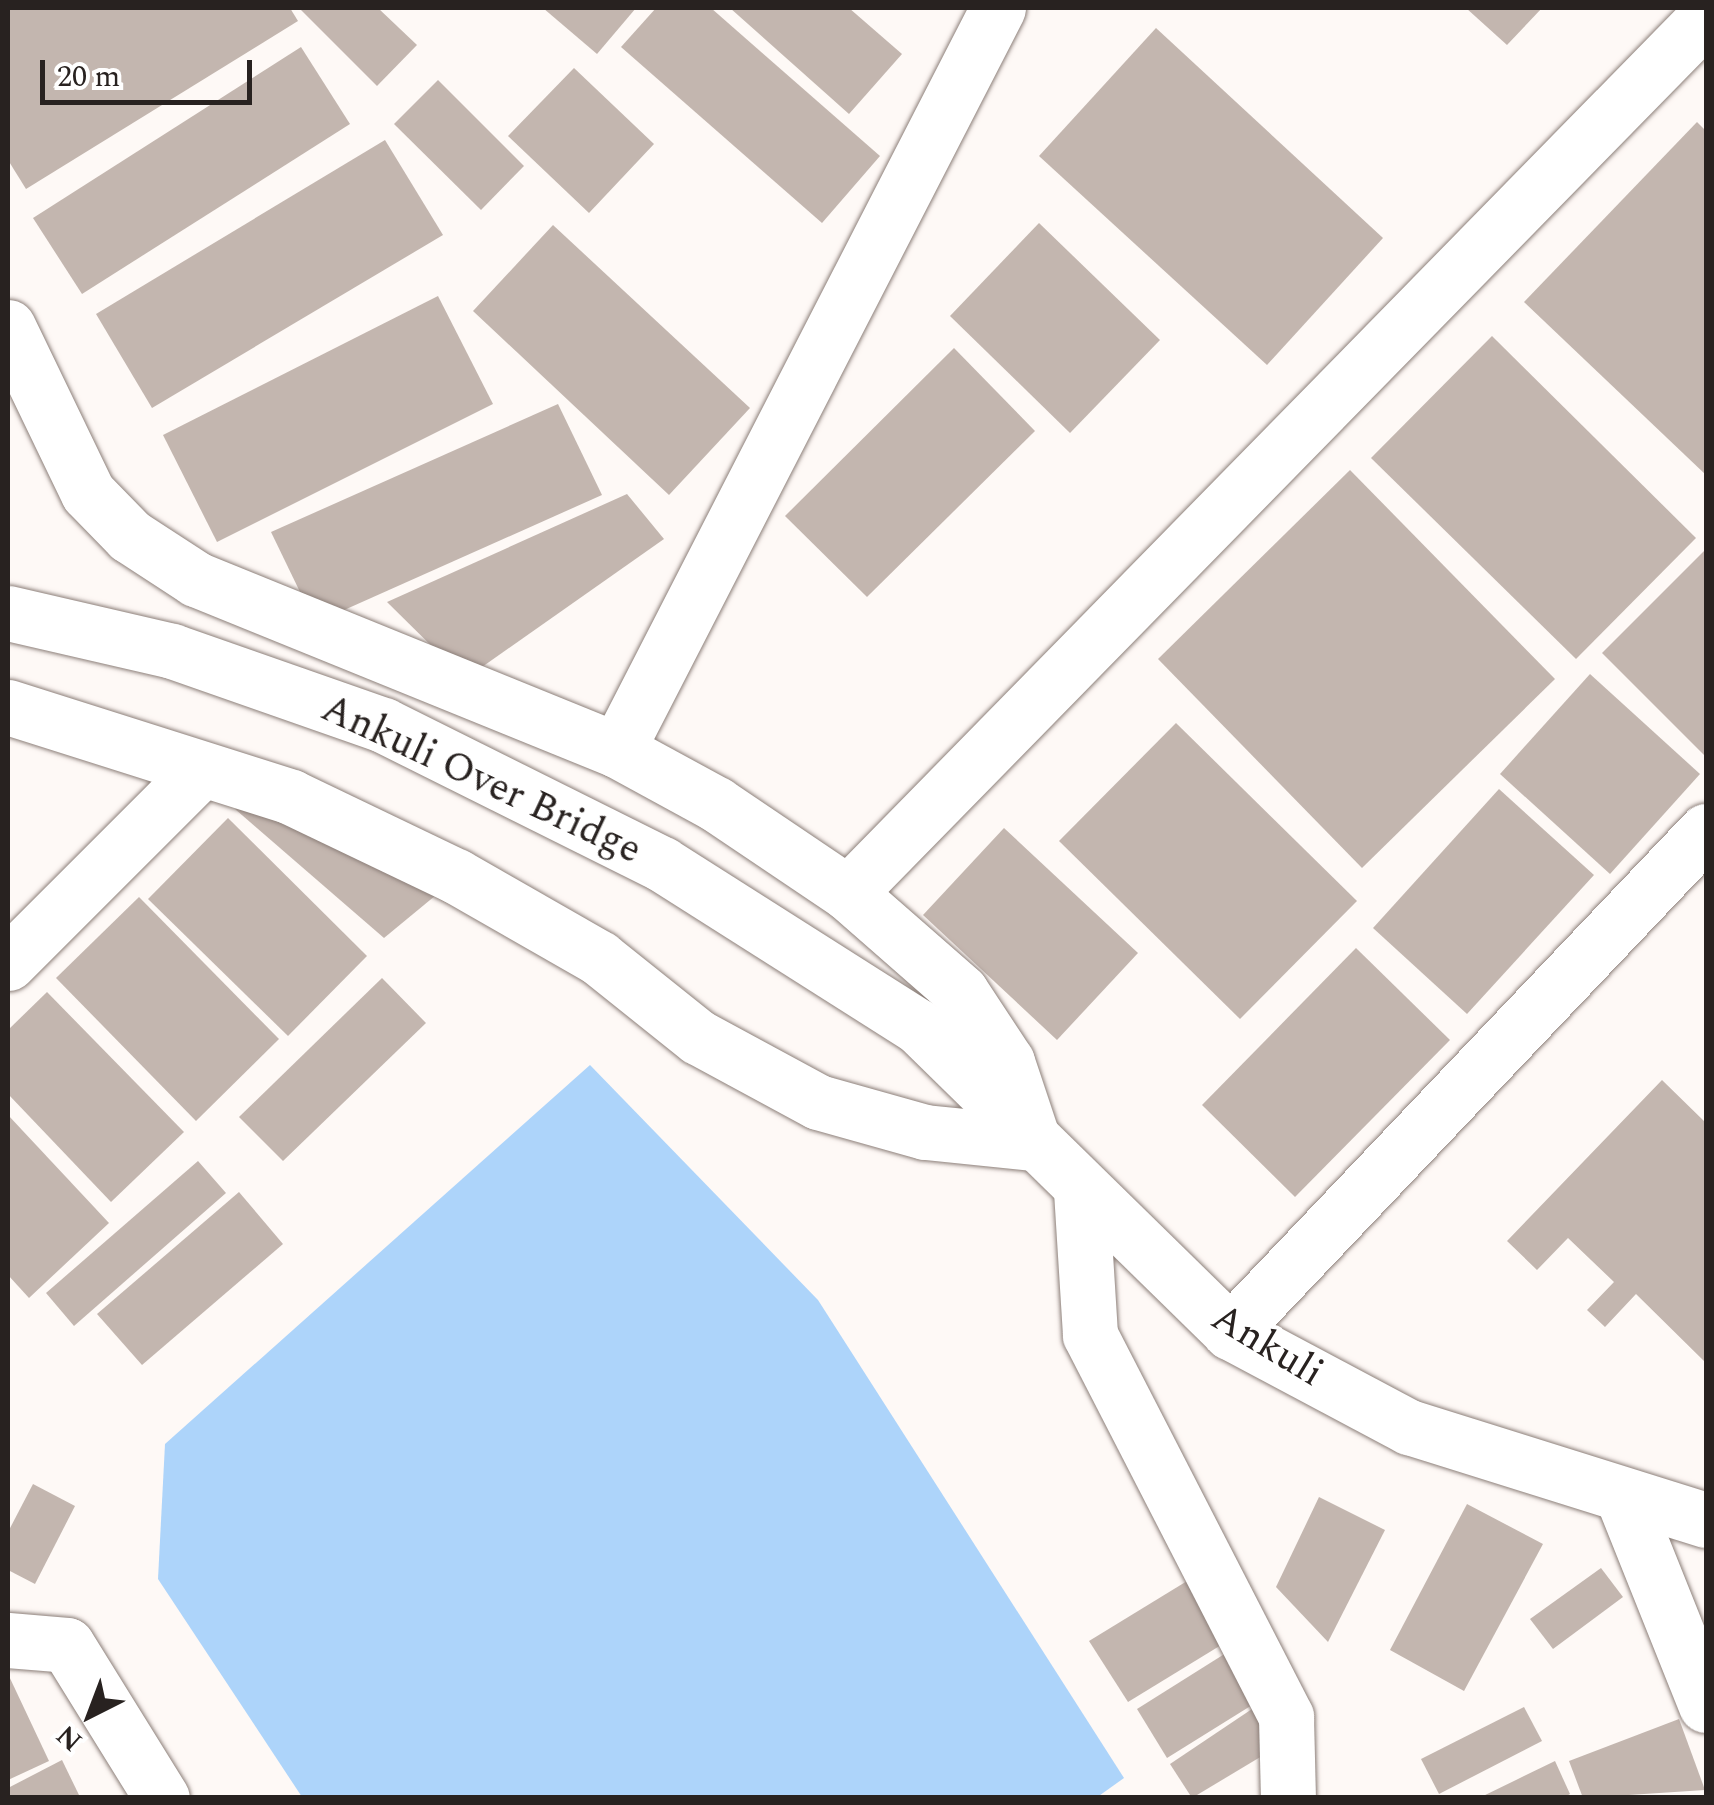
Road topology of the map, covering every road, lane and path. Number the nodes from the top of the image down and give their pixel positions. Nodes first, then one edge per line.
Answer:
1 (998, 8) edge
2 (1706, 17) edge
3 (8, 327) edge
4 (8, 613) edge
5 (8, 707) edge
6 (617, 750) junction
7 (200, 770) junction
8 (1706, 831) edge
9 (848, 893) junction
10 (8, 963) edge
11 (919, 1027) joint
12 (1034, 1143) junction
13 (1081, 1191) junction
14 (1230, 1332) junction
15 (1623, 1498) junction
16 (1706, 1520) edge
17 (8, 1640) edge
18 (1706, 1705) edge
19 (162, 1798) edge
20 (1288, 1798) edge

1 - 6 street
2 - 9 street
3 - 6 street
4 - 11 street, Ankuli Over Bridge
5 - 7 street
6 - 9 street
7 - 10 street
7 - 12 street
8 - 14 street
9 - 12 street
11 - 12 street, Ankuli
12 - 13 street, Ankuli
13 - 14 street, Ankuli
13 - 20 street
14 - 15 street, Ankuli
15 - 16 street, Ankuli
15 - 18 street
17 - 19 street

